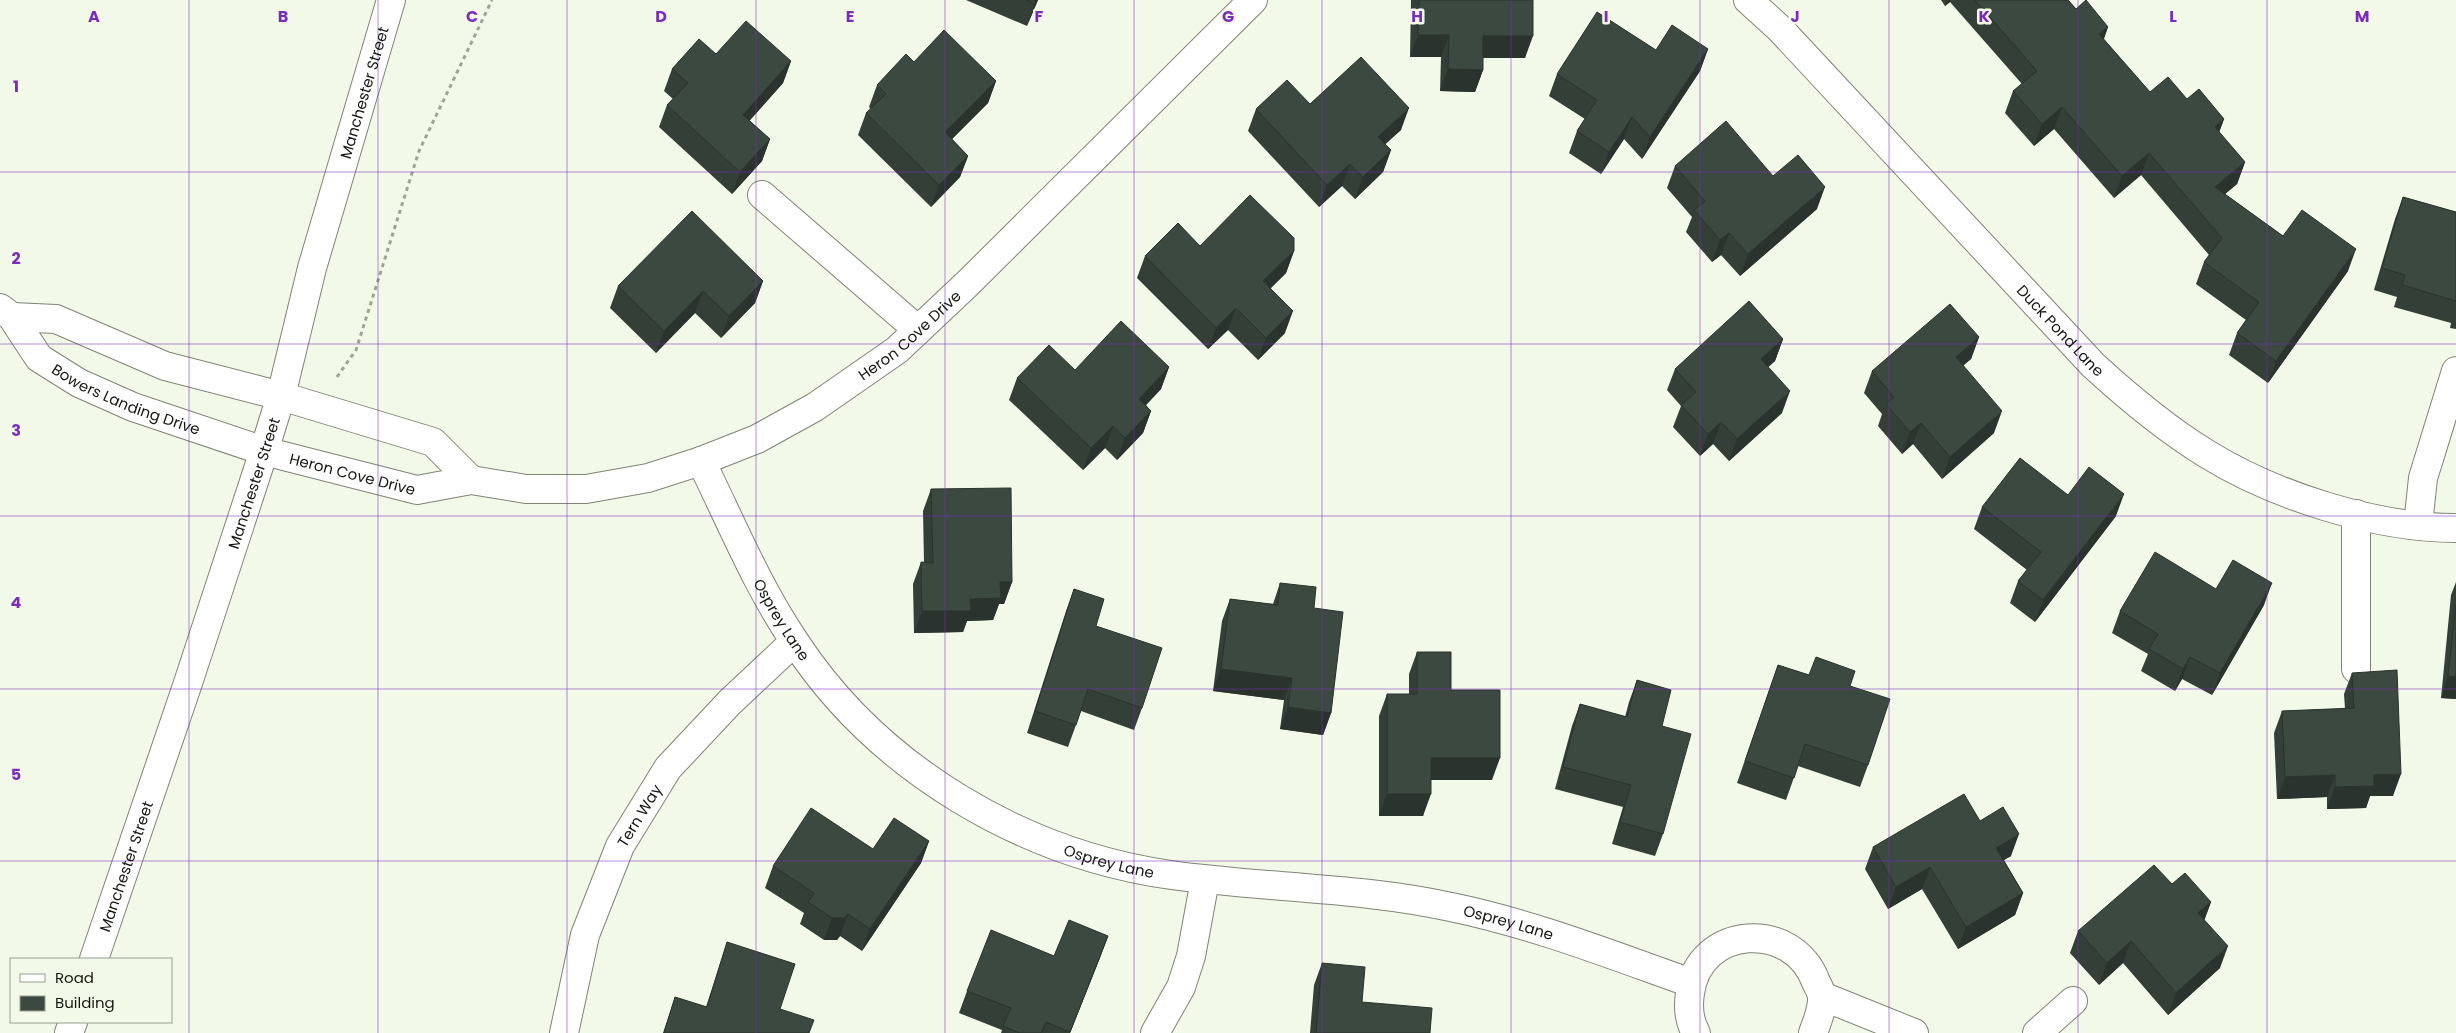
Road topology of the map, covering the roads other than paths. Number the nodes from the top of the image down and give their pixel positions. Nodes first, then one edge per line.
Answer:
1 (391, 0) edge
2 (1253, 0) edge
3 (1748, 0) edge
4 (762, 195) dead end
5 (6, 312) edge
6 (918, 330) junction
7 (2456, 370) edge
8 (281, 396) junction
9 (264, 451) junction
10 (701, 461) junction
11 (471, 480) junction
12 (2356, 514) junction
13 (2418, 525) junction
14 (2456, 528) edge
15 (794, 642) junction
16 (2356, 669) dead end
17 (1206, 880) junction
18 (94, 958) edge
19 (1691, 982) junction
20 (1822, 996) junction
21 (2073, 1001) dead end
22 (564, 1033) edge
23 (1155, 1033) edge
24 (1696, 1033) edge
25 (1813, 1033) edge
26 (1914, 1033) edge
27 (2037, 1033) edge

1 - 8 street, Manchester Street
2 - 6 street, Heron Cove Drive
3 - 12 street, Duck Pond Lane
4 - 6 street
5 - 8 street, Bowers Landing Drive
5 - 9 street, Bowers Landing Drive
6 - 10 street, Heron Cove Drive
7 - 13 street
8 - 9 street, Manchester Street
8 - 11 street
9 - 11 street, Heron Cove Drive
9 - 18 street, Manchester Street
10 - 11 street, Heron Cove Drive
10 - 15 street, Osprey Lane
12 - 13 street, Duck Pond Lane
12 - 16 street
13 - 14 street, Duck Pond Lane
15 - 17 street, Osprey Lane
15 - 22 street, Tern Way
17 - 19 street, Osprey Lane
17 - 23 street
19 - 20 street
19 - 24 street
20 - 25 street
20 - 26 street
21 - 27 street

